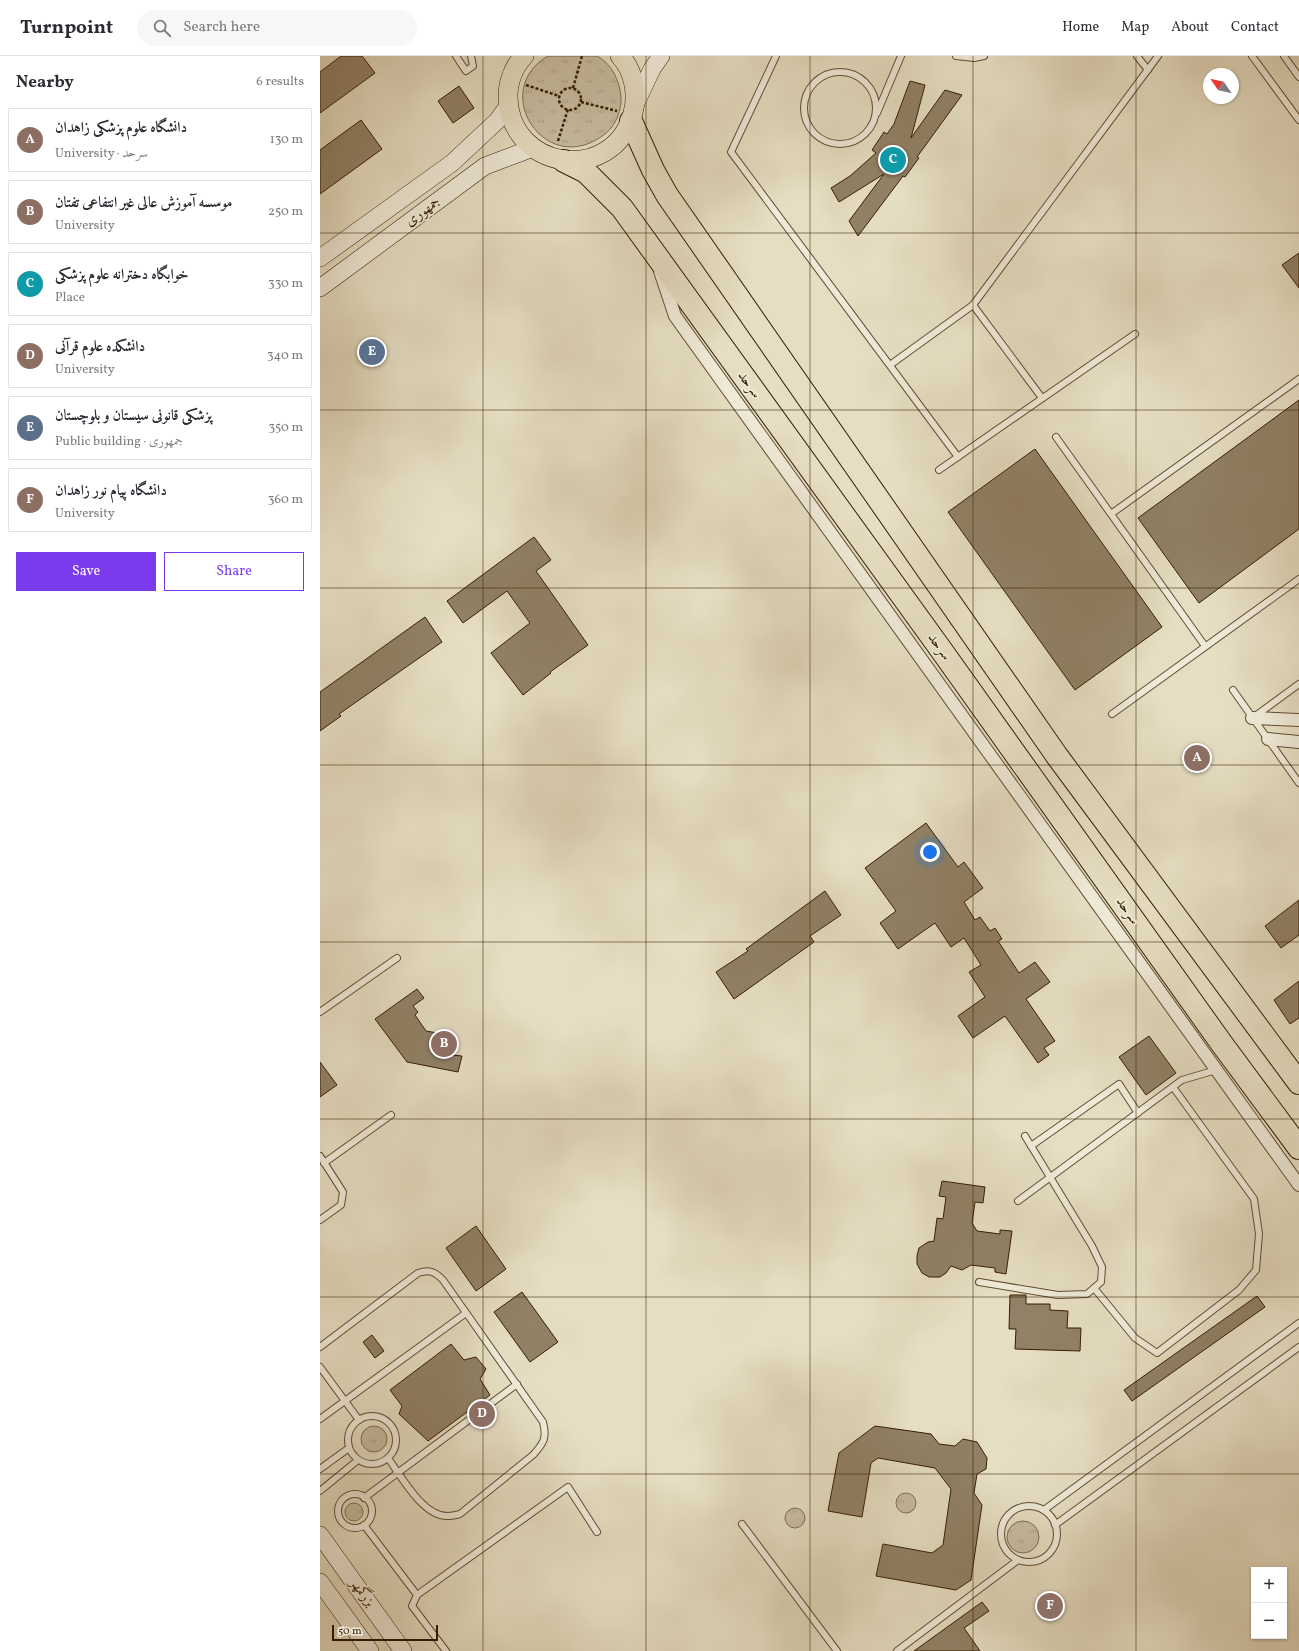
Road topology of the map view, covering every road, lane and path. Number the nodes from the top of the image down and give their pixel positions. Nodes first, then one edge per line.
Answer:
1 (456, 56) edge
2 (471, 56) edge
3 (524, 56) edge
4 (582, 56) edge
5 (620, 56) edge
6 (661, 56) edge
7 (776, 56) edge
8 (902, 56) edge
9 (956, 56) edge
10 (984, 56) edge
11 (1137, 56) edge
12 (1158, 56) edge
13 (1252, 56) edge
14 (1284, 56) edge
15 (510, 70) edge
16 (1148, 70) junction
17 (1299, 77) edge
18 (573, 88) junction
19 (559, 96) junction
20 (581, 102) junction
21 (508, 106) junction
22 (568, 109) junction
23 (628, 113) junction
24 (876, 116) junction
25 (1299, 120) edge
26 (533, 148) junction
27 (558, 159) junction
28 (655, 255) junction
29 (320, 258) edge
30 (320, 288) edge
31 (973, 305) junction
32 (1135, 334) dead end
33 (890, 365) junction
34 (1299, 379) edge
35 (1042, 398) junction
36 (1056, 437) dead end
37 (958, 457) junction
38 (939, 470) dead end
39 (1111, 514) junction
40 (1299, 579) edge
41 (1205, 646) junction
42 (1299, 684) edge
43 (1232, 690) dead end
44 (1112, 714) dead end
45 (1252, 718) junction
46 (1299, 720) edge
47 (1268, 739) junction
48 (1299, 742) edge
49 (1299, 783) edge
50 (397, 958) dead end
51 (320, 1012) edge
52 (1216, 1070) junction
53 (1299, 1083) edge
54 (1173, 1087) junction
55 (1138, 1113) junction
56 (390, 1115) dead end
57 (1025, 1136) dead end
58 (1031, 1146) junction
59 (1299, 1148) edge
60 (320, 1156) edge
61 (324, 1163) junction
62 (1050, 1178) junction
63 (1299, 1185) edge
64 (1018, 1201) dead end
65 (320, 1220) edge
66 (979, 1282) dead end
67 (1094, 1288) junction
68 (466, 1312) junction
69 (1299, 1323) edge
70 (1299, 1346) edge
71 (320, 1347) edge
72 (320, 1367) edge
73 (517, 1384) junction
74 (345, 1401) junction
75 (320, 1419) edge
76 (359, 1420) junction
77 (349, 1448) junction
78 (388, 1458) junction
79 (358, 1460) junction
80 (320, 1469) edge
81 (398, 1473) junction
82 (320, 1490) edge
83 (364, 1498) junction
84 (1044, 1510) junction
85 (742, 1524) dead end
86 (364, 1525) junction
87 (1055, 1525) junction
88 (597, 1532) dead end
89 (320, 1535) edge
90 (1018, 1560) junction
91 (320, 1582) edge
92 (417, 1594) junction
93 (370, 1651) edge
94 (404, 1651) edge
95 (446, 1651) edge
96 (837, 1651) edge
97 (896, 1651) edge

1 - 2 lane
3 - 15 main road
4 - 18 path
5 - 23 main road
6 - 23 main road
7 - 33 lane
8 - 24 lane
9 - 10 lane
11 - 16 lane
12 - 16 lane
13 - 25 lane
14 - 17 lane
15 - 19 path
15 - 21 main road
16 - 31 lane
18 - 19 path
18 - 20 path
19 - 22 path
20 - 22 path
20 - 23 path
21 - 26 main road
21 - 29 main road, جمهوری
22 - 27 path
23 - 27 main road
23 - 53 highway
24 - 24 lane
26 - 27 main road
26 - 30 main road, جمهوری
27 - 28 highway, سرحد
28 - 52 street
28 - 59 highway, سرحد
31 - 33 lane
31 - 35 lane
32 - 35 lane
33 - 37 lane
34 - 39 lane
35 - 37 lane
36 - 39 lane
37 - 38 lane
39 - 41 lane
40 - 41 lane
41 - 44 lane
42 - 45 lane
43 - 45 lane
45 - 46 street
45 - 47 lane
47 - 48 street
47 - 49 lane
50 - 51 lane
52 - 54 lane
52 - 63 street
54 - 55 lane
54 - 67 lane
55 - 58 lane
55 - 62 lane
56 - 61 lane
57 - 58 lane
58 - 62 lane
60 - 61 lane
61 - 65 lane
62 - 64 lane
62 - 67 lane
66 - 67 lane
68 - 71 lane
68 - 73 lane
68 - 74 lane
69 - 84 lane
70 - 87 lane
72 - 74 lane
73 - 81 lane
73 - 81 lane
74 - 75 lane
74 - 76 lane
76 - 77 lane
76 - 78 lane
77 - 79 lane
77 - 80 lane
78 - 79 lane
78 - 81 lane
79 - 82 lane
81 - 83 lane
83 - 86 lane
83 - 86 lane
84 - 87 lane
84 - 90 lane
85 - 96 lane
86 - 92 lane
87 - 90 lane
88 - 92 lane
89 - 94 main road, بزرگمهر
90 - 97 lane
91 - 93 main road, بزرگمهر
92 - 95 lane

